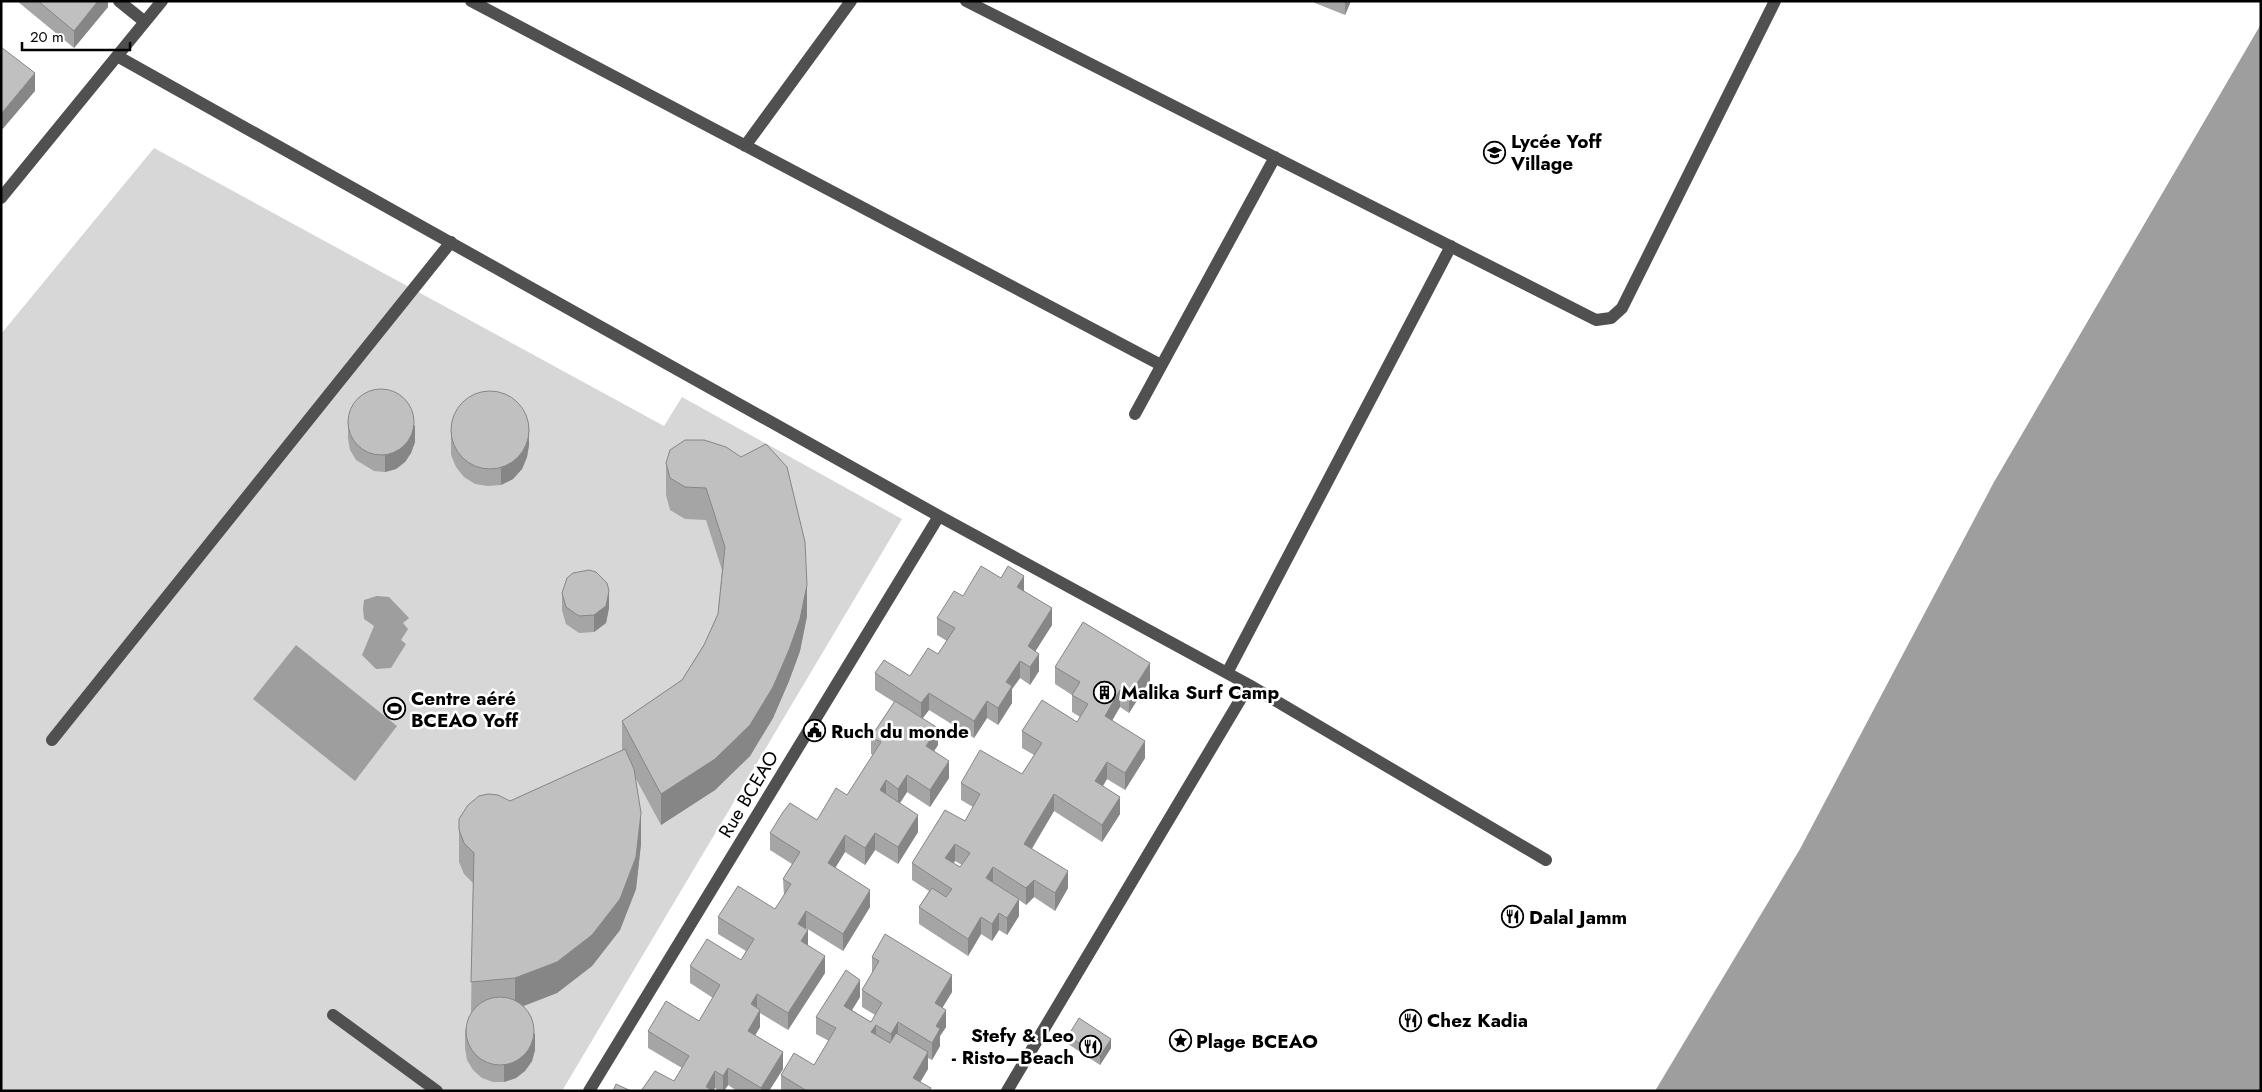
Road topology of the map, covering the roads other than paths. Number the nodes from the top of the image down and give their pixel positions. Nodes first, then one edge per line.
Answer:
1 (119, 1) edge
2 (162, 1) edge
3 (471, 1) edge
4 (851, 1) edge
5 (966, 1) edge
6 (1775, 1) edge
7 (487, 5) edge
8 (145, 22) junction
9 (117, 56) junction
10 (745, 146) junction
11 (1274, 157) junction
12 (1, 198) edge
13 (452, 242) junction
14 (1451, 246) junction
15 (1161, 365) junction
16 (1135, 414) dead end
17 (939, 516) junction
18 (1227, 673) junction
19 (1249, 685) junction
20 (52, 740) dead end
21 (1546, 860) dead end
22 (334, 1015) dead end
23 (437, 1091) edge
24 (589, 1091) edge
25 (1007, 1091) edge

1 - 8 street
2 - 8 street
3 - 7 street
4 - 10 street
5 - 11 street
6 - 14 street
7 - 10 street
8 - 9 street
9 - 12 street
9 - 13 street
10 - 15 street
11 - 14 street
11 - 15 street
13 - 17 street
13 - 20 street
14 - 18 street
15 - 16 street
17 - 18 street
17 - 24 street, Rue BCEAO
18 - 19 street
19 - 21 street
19 - 25 street
22 - 23 street

